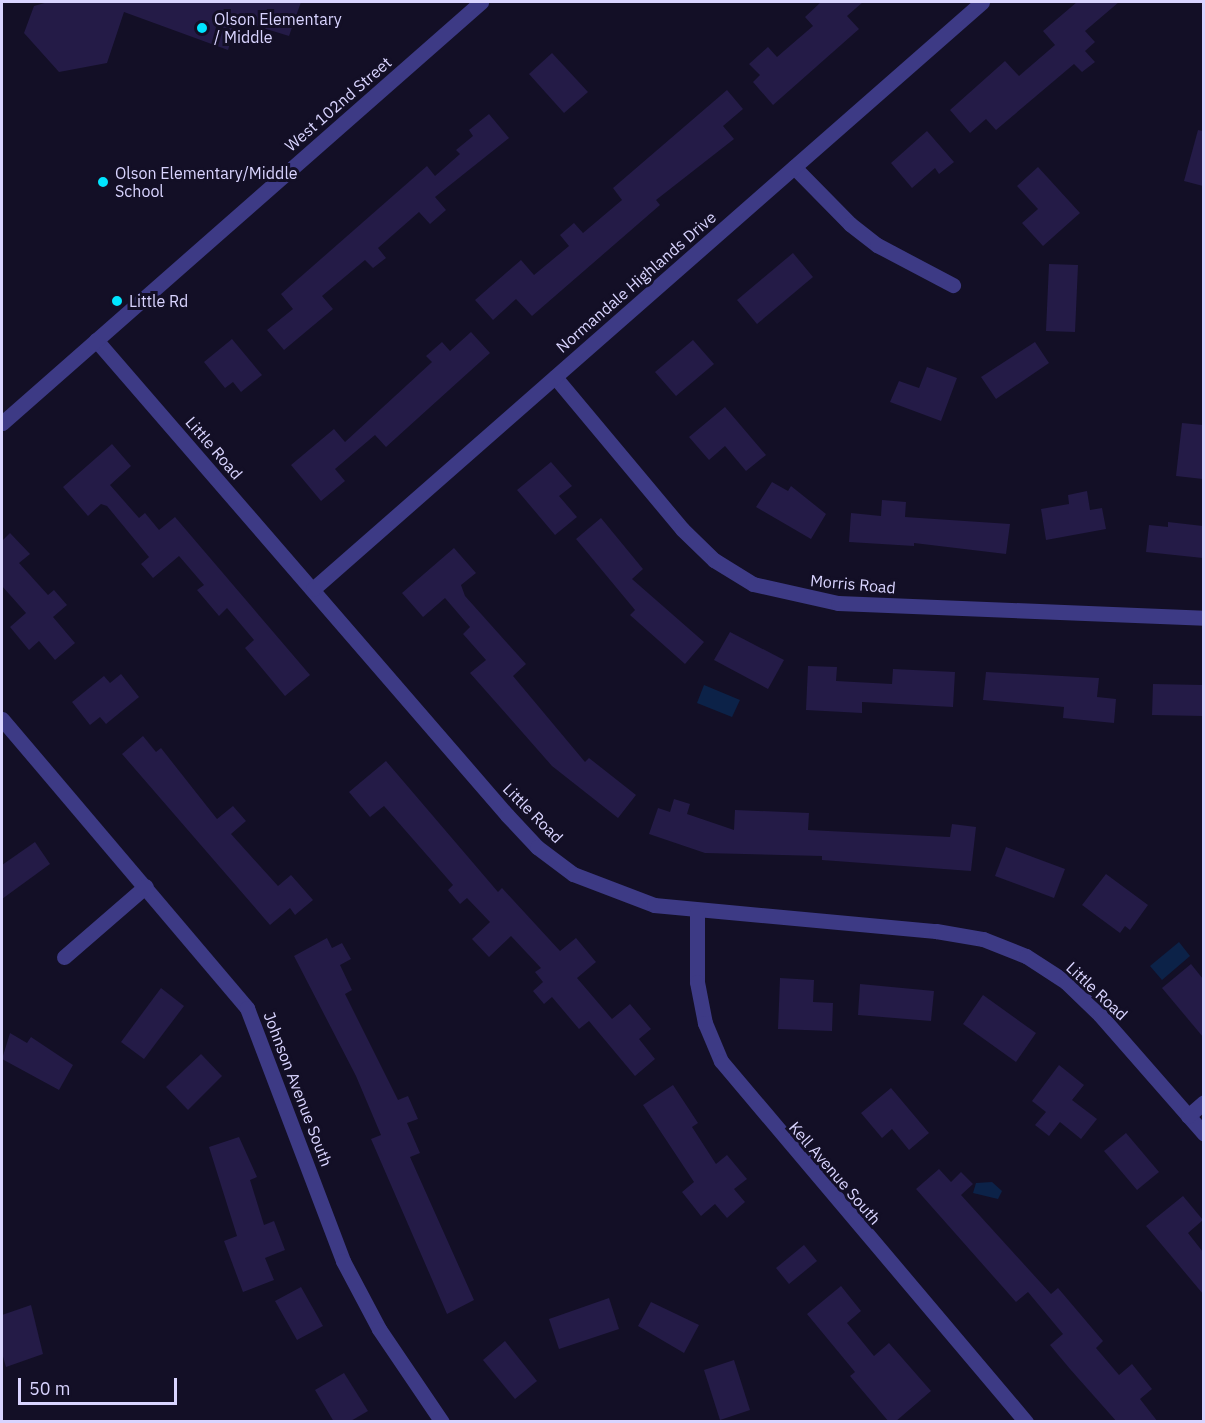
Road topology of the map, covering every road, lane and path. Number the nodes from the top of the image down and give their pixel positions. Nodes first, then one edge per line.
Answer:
1 (481, 2) edge
2 (982, 2) edge
3 (794, 166) junction
4 (953, 285) dead end
5 (96, 340) junction
6 (555, 377) junction
7 (2, 423) edge
8 (313, 589) junction
9 (1203, 618) edge
10 (2, 719) edge
11 (146, 886) junction
12 (698, 912) junction
13 (63, 957) dead end
14 (1203, 1102) edge
15 (1188, 1116) junction
16 (1203, 1134) edge
17 (442, 1422) edge
18 (1026, 1422) edge

1 - 5 street, West 102nd Street
2 - 3 street, Normandale Highlands Drive
3 - 4 street
3 - 6 street, Normandale Highlands Drive
5 - 7 street, West 102nd Street
5 - 8 street, Little Road
6 - 8 street, Normandale Highlands Drive
6 - 9 street, Morris Road
8 - 12 street, Little Road
10 - 11 street, Johnson Avenue South
11 - 13 street
11 - 17 street, Johnson Avenue South
12 - 15 street, Little Road
12 - 18 street, Kell Avenue South
14 - 15 street
15 - 16 street, Little Road

